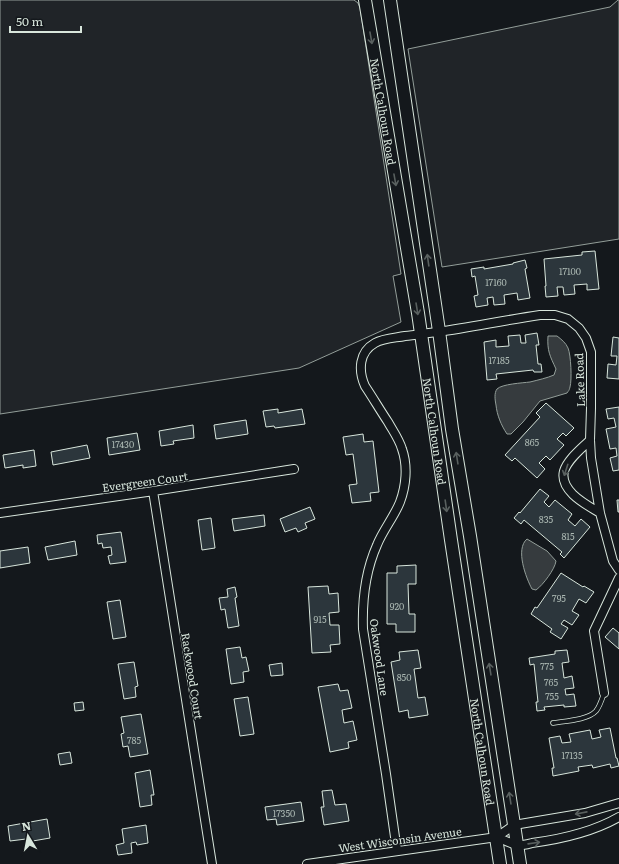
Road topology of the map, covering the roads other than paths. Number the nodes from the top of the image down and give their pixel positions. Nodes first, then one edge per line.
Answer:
1 (364, 0) edge
2 (390, 0) edge
3 (439, 332) junction
4 (420, 334) junction
5 (590, 440) junction
6 (294, 469) dead end
7 (153, 491) junction
8 (0, 513) edge
9 (600, 514) junction
10 (470, 536) junction
11 (451, 540) junction
12 (619, 570) edge
13 (619, 578) edge
14 (604, 693) joint
15 (553, 723) dead end
16 (619, 803) edge
17 (619, 817) edge
18 (514, 825) junction
19 (497, 837) junction
20 (517, 846) junction
21 (397, 852) junction
22 (212, 864) edge
23 (307, 864) edge
24 (500, 864) edge
25 (520, 864) edge

1 -> 4 main road, North Calhoun Road
3 -> 2 main road, North Calhoun Road
3 - 4 street, Lake Road
3 - 5 street, Lake Road
10 -> 3 main road, North Calhoun Road
4 -> 11 main road, North Calhoun Road
4 - 21 street, Oakwood Lane
5 - 9 street, Lake Road
5 -> 9 street
6 - 7 street, Evergreen Court
7 - 8 street, Evergreen Court
7 - 22 street, Rackwood Court
9 - 12 street, Lake Road
10 - 11 main road
18 -> 10 main road, North Calhoun Road
11 - 19 main road, North Calhoun Road
13 - 14 street
14 - 15 lane
16 -> 18 street, West Wisconsin Avenue
20 -> 17 street
18 - 19 street, West Wisconsin Avenue
18 - 20 main road, North Calhoun Road
19 - 20 street
19 - 21 street, West Wisconsin Avenue
19 - 24 main road, North Calhoun Road
20 - 25 main road, North Calhoun Road
21 - 23 street, West Wisconsin Avenue

